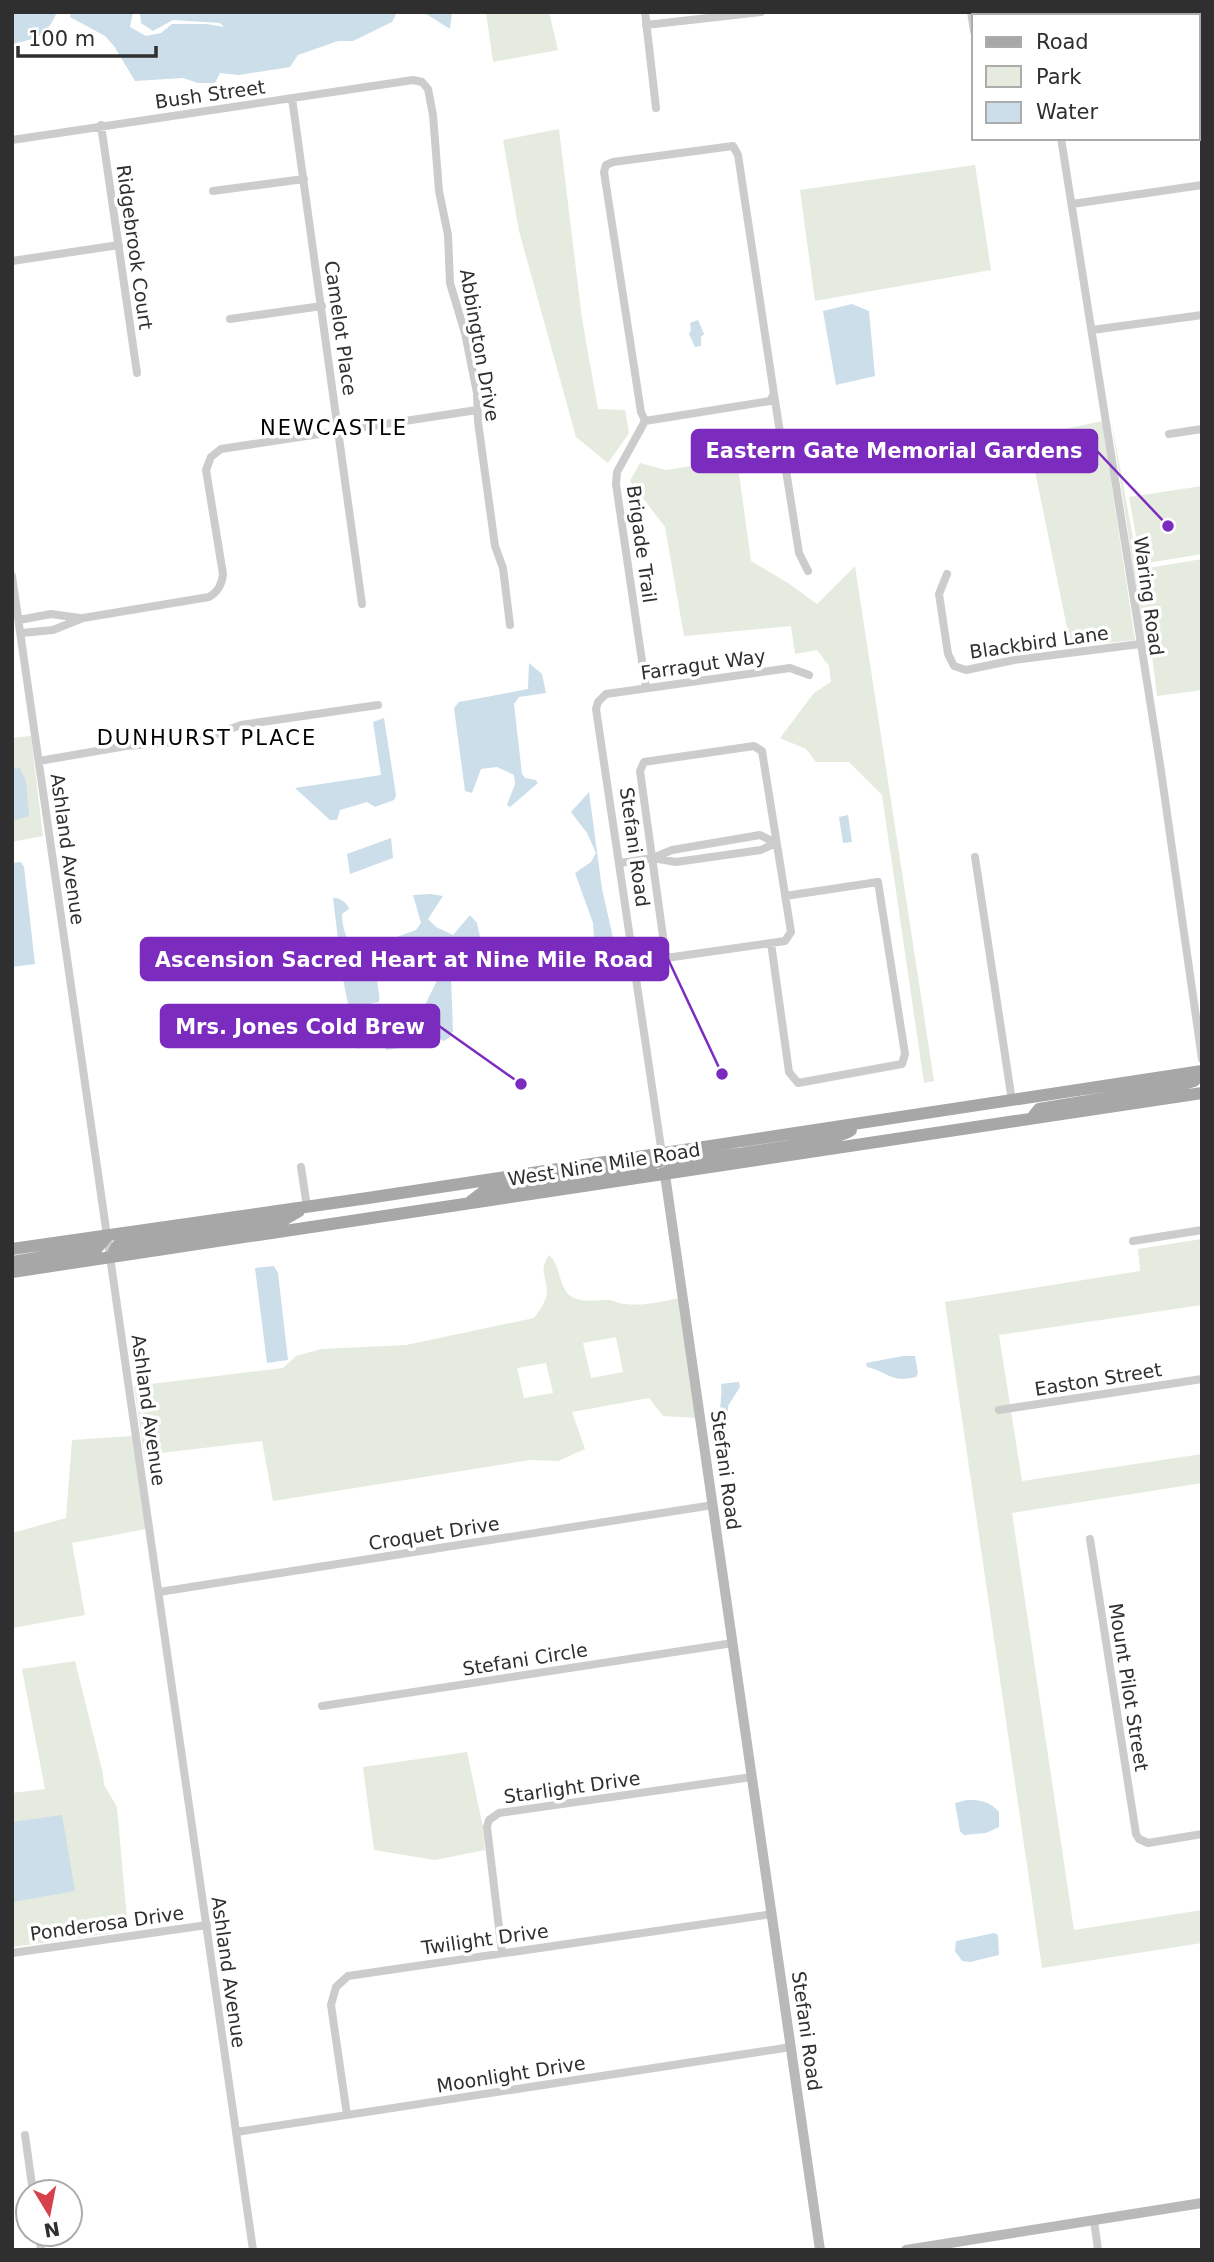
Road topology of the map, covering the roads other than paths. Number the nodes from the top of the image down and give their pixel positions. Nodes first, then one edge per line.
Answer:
1 (645, 12) edge
2 (761, 12) edge
3 (646, 25) junction
4 (412, 79) joint
5 (292, 98) junction
6 (656, 108) dead end
7 (101, 125) junction
8 (12, 140) edge
9 (1061, 140) edge
10 (304, 179) junction
11 (1202, 184) edge
12 (213, 191) dead end
13 (1072, 204) junction
14 (119, 245) junction
15 (12, 261) edge
16 (322, 306) junction
17 (1202, 315) edge
18 (230, 319) dead end
19 (1092, 330) junction
20 (137, 373) dead end
21 (774, 394) junction
22 (477, 410) junction
23 (645, 421) junction
24 (1202, 429) edge
25 (340, 430) junction
26 (1169, 434) dead end
27 (808, 571) dead end
28 (947, 574) dead end
29 (12, 576) edge
30 (362, 604) dead end
31 (82, 618) junction
32 (19, 620) junction
33 (510, 625) dead end
34 (20, 633) junction
35 (1140, 644) junction
36 (809, 675) dead end
37 (646, 688) junction
38 (602, 697) joint
39 (378, 705) dead end
40 (39, 761) junction
41 (776, 843) junction
42 (975, 857) dead end
43 (653, 858) junction
44 (620, 863) junction
45 (785, 896) junction
46 (771, 943) junction
47 (666, 958) junction
48 (634, 963) junction
49 (1202, 1059) edge
50 (1202, 1071) edge
51 (1202, 1093) edge
52 (1012, 1101) junction
53 (1032, 1118) junction
54 (857, 1125) junction
55 (662, 1154) junction
56 (301, 1167) dead end
57 (666, 1174) junction
58 (468, 1203) junction
59 (307, 1207) junction
60 (1202, 1230) edge
61 (108, 1235) junction
62 (1133, 1241) dead end
63 (12, 1249) edge
64 (111, 1257) junction
65 (12, 1262) edge
66 (12, 1272) edge
67 (1202, 1379) edge
68 (999, 1410) dead end
69 (713, 1505) junction
70 (1090, 1539) dead end
71 (159, 1592) junction
72 (733, 1643) junction
73 (322, 1706) dead end
74 (752, 1777) junction
75 (1202, 1834) edge
76 (772, 1913) junction
77 (207, 1925) junction
78 (12, 1953) edge
79 (502, 1953) junction
80 (791, 2047) junction
81 (348, 2115) junction
82 (236, 2132) junction
83 (25, 2135) dead end
84 (31, 2178) edge
85 (1202, 2203) edge
86 (1094, 2220) junction
87 (253, 2250) edge
88 (820, 2250) edge
89 (906, 2250) edge
90 (1098, 2250) edge

1 - 3 street
2 - 3 street
3 - 6 street
4 - 5 street, Bush Street
4 - 22 street, Abbington Drive
5 - 7 street, Bush Street
5 - 10 street, Camelot Place
7 - 8 street, Bush Street
7 - 14 street, Ridgebrook Court
9 - 13 street, Waring Road
10 - 12 street
10 - 16 street, Camelot Place
11 - 13 street
13 - 19 street, Waring Road
14 - 15 street
14 - 20 street, Ridgebrook Court
16 - 18 street
16 - 25 street, Camelot Place
17 - 19 street
19 - 35 street, Waring Road
21 - 23 street
21 - 23 street
21 - 27 street
22 - 25 street
22 - 33 street, Abbington Drive
23 - 37 street, Brigade Trail
24 - 26 street
25 - 30 street, Camelot Place
25 - 31 street
28 - 35 street, Blackbird Lane
29 - 32 street, Ashland Avenue
31 - 32 street
31 - 34 street
32 - 34 street, Ashland Avenue
34 - 40 street, Ashland Avenue
35 - 49 street, Waring Road
36 - 37 street, Farragut Way
37 - 38 street, Farragut Way
38 - 44 street, Stefani Road
39 - 40 street
40 - 61 street, Ashland Avenue
41 - 43 street
41 - 43 street
41 - 43 street
41 - 45 street
42 - 52 street
43 - 44 street
43 - 47 street
44 - 48 street, Stefani Road
45 - 46 street
45 - 46 street
46 - 47 street
47 - 48 street
48 - 55 street, Stefani Road
50 - 52 main road, West Nine Mile Road
50 - 53 main road
51 - 53 main road, West Nine Mile Road
52 - 54 main road, West Nine Mile Road
53 - 57 main road, West Nine Mile Road
54 - 55 main road, West Nine Mile Road
54 - 57 main road
55 - 57 street, Stefani Road
55 - 58 main road
55 - 59 main road, West Nine Mile Road
56 - 59 street
57 - 58 main road, West Nine Mile Road
57 - 69 street, Stefani Road
58 - 64 main road, West Nine Mile Road
59 - 61 main road, West Nine Mile Road
59 - 64 main road
60 - 62 street
61 - 63 main road, West Nine Mile Road
61 - 64 street, Ashland Avenue
61 - 65 main road
64 - 66 main road, West Nine Mile Road
64 - 71 street, Ashland Avenue
67 - 68 street, Easton Street
69 - 71 street, Croquet Drive
69 - 72 street, Stefani Road
70 - 75 street, Mount Pilot Street
71 - 77 street, Ashland Avenue
72 - 73 street, Stefani Circle
72 - 74 street, Stefani Road
74 - 76 street, Stefani Road
74 - 79 street, Starlight Drive
76 - 79 street, Twilight Drive
76 - 80 street, Stefani Road
77 - 78 street, Ponderosa Drive
77 - 82 street, Ashland Avenue
79 - 81 street, Twilight Drive
80 - 81 street, Moonlight Drive
80 - 88 street, Stefani Road
81 - 82 street, Moonlight Drive
82 - 87 street, Ashland Avenue
83 - 84 street
85 - 86 street
86 - 89 street
86 - 90 street

